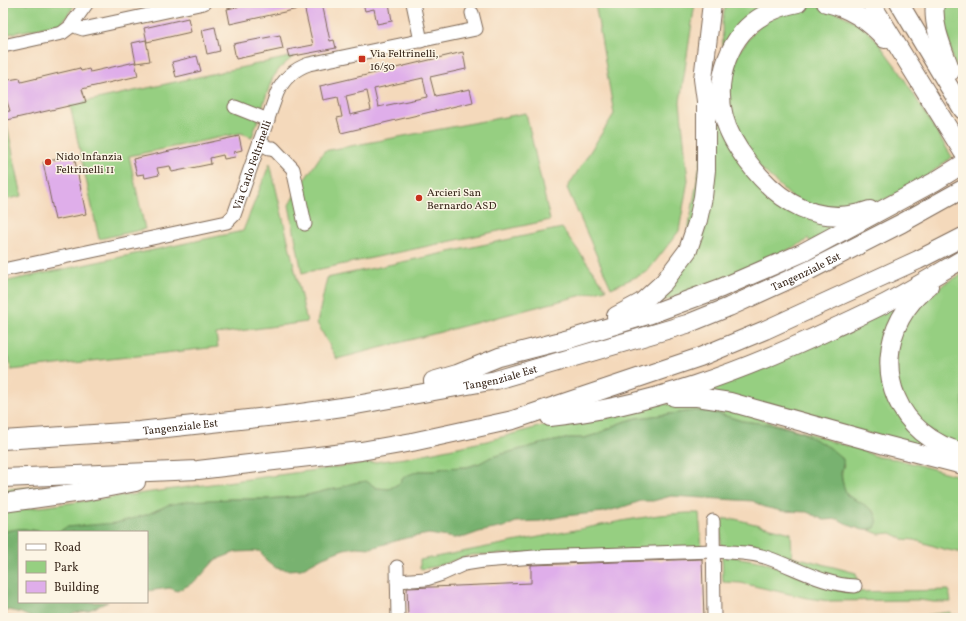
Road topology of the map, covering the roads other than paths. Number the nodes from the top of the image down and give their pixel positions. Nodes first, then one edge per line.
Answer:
1 (87, 3) edge
2 (204, 3) edge
3 (413, 3) edge
4 (712, 3) edge
5 (720, 3) edge
6 (798, 3) edge
7 (826, 3) edge
8 (871, 3) edge
9 (884, 3) edge
10 (899, 3) edge
11 (912, 3) edge
12 (935, 3) edge
13 (472, 14) dead end
14 (74, 21) junction
15 (421, 41) junction
16 (3, 46) edge
17 (952, 71) junction
18 (922, 86) junction
19 (963, 90) edge
20 (706, 101) junction
21 (235, 107) dead end
22 (963, 110) edge
23 (268, 120) junction
24 (961, 142) edge
25 (260, 143) junction
26 (963, 164) edge
27 (934, 182) junction
28 (963, 189) edge
29 (305, 224) dead end
30 (963, 237) edge
31 (963, 259) edge
32 (963, 265) edge
33 (3, 270) edge
34 (573, 338) junction
35 (657, 397) junction
36 (356, 405) junction
37 (513, 420) junction
38 (3, 440) edge
39 (885, 445) junction
40 (963, 452) edge
41 (963, 465) edge
42 (198, 470) junction
43 (963, 470) edge
44 (3, 478) edge
45 (3, 503) edge
46 (713, 521) dead end
47 (713, 551) junction
48 (397, 567) dead end
49 (397, 581) junction
50 (855, 586) dead end
51 (398, 618) edge
52 (714, 618) edge

1 - 14 street
2 - 14 street
3 - 15 street
4 - 20 highway
5 - 20 highway
6 - 27 highway
7 - 18 highway
8 - 18 highway
9 - 24 highway
10 - 22 highway
11 - 17 highway
12 - 17 highway
13 - 15 street, Via Carlo Feltrinelli
14 - 16 street
15 - 23 street, Via Carlo Feltrinelli
17 - 19 highway
18 - 24 highway
20 - 34 highway
21 - 23 street
23 - 25 street, Via Carlo Feltrinelli
25 - 29 street
25 - 33 street, Via Carlo Feltrinelli
26 - 27 highway
27 - 34 highway
28 - 36 highway, Tangenziale Est
30 - 37 highway
31 - 35 highway
32 - 40 highway
34 - 36 highway
35 - 37 highway
35 - 39 highway
36 - 38 highway, Tangenziale Est
37 - 42 highway
39 - 41 highway
39 - 43 highway
42 - 44 highway
42 - 45 highway
46 - 47 street
47 - 49 street
47 - 50 street
47 - 52 street
48 - 49 street
49 - 51 street

